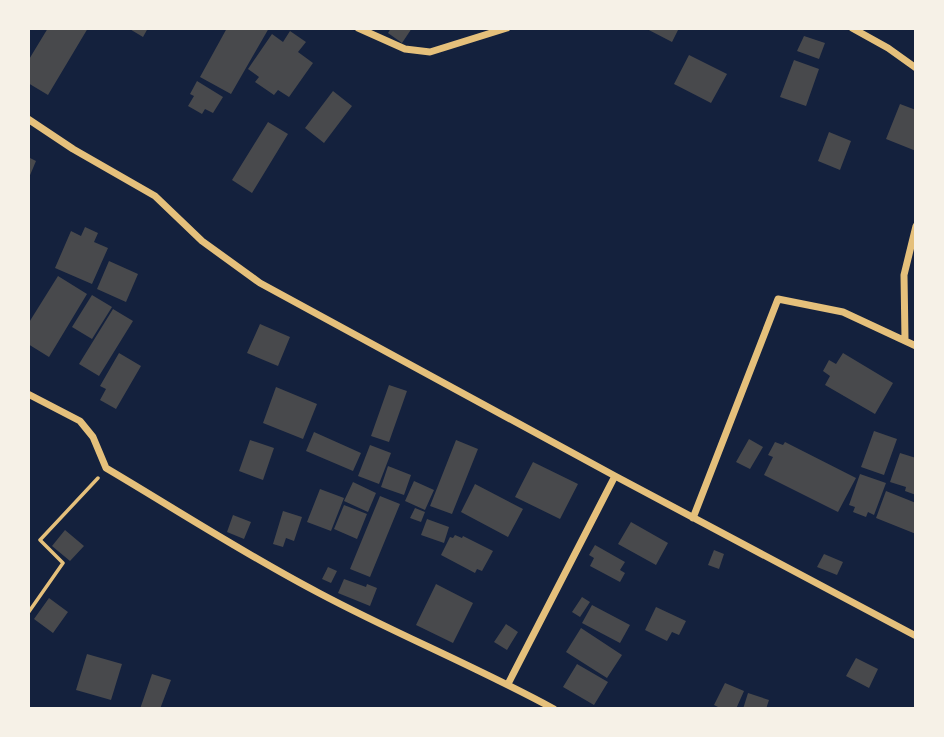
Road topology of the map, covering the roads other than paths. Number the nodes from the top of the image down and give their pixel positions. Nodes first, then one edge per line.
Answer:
1 (358, 28) edge
2 (507, 28) edge
3 (852, 28) edge
4 (916, 68) edge
5 (28, 119) edge
6 (916, 226) edge
7 (905, 339) junction
8 (916, 346) edge
9 (28, 394) edge
10 (615, 476) junction
11 (693, 517) junction
12 (916, 636) edge
13 (508, 684) junction
14 (554, 709) edge

1 - 2 street
3 - 4 street
5 - 10 street
6 - 7 street
7 - 8 street
7 - 11 street
9 - 13 street
10 - 11 street
10 - 13 street
11 - 12 street
13 - 14 street

